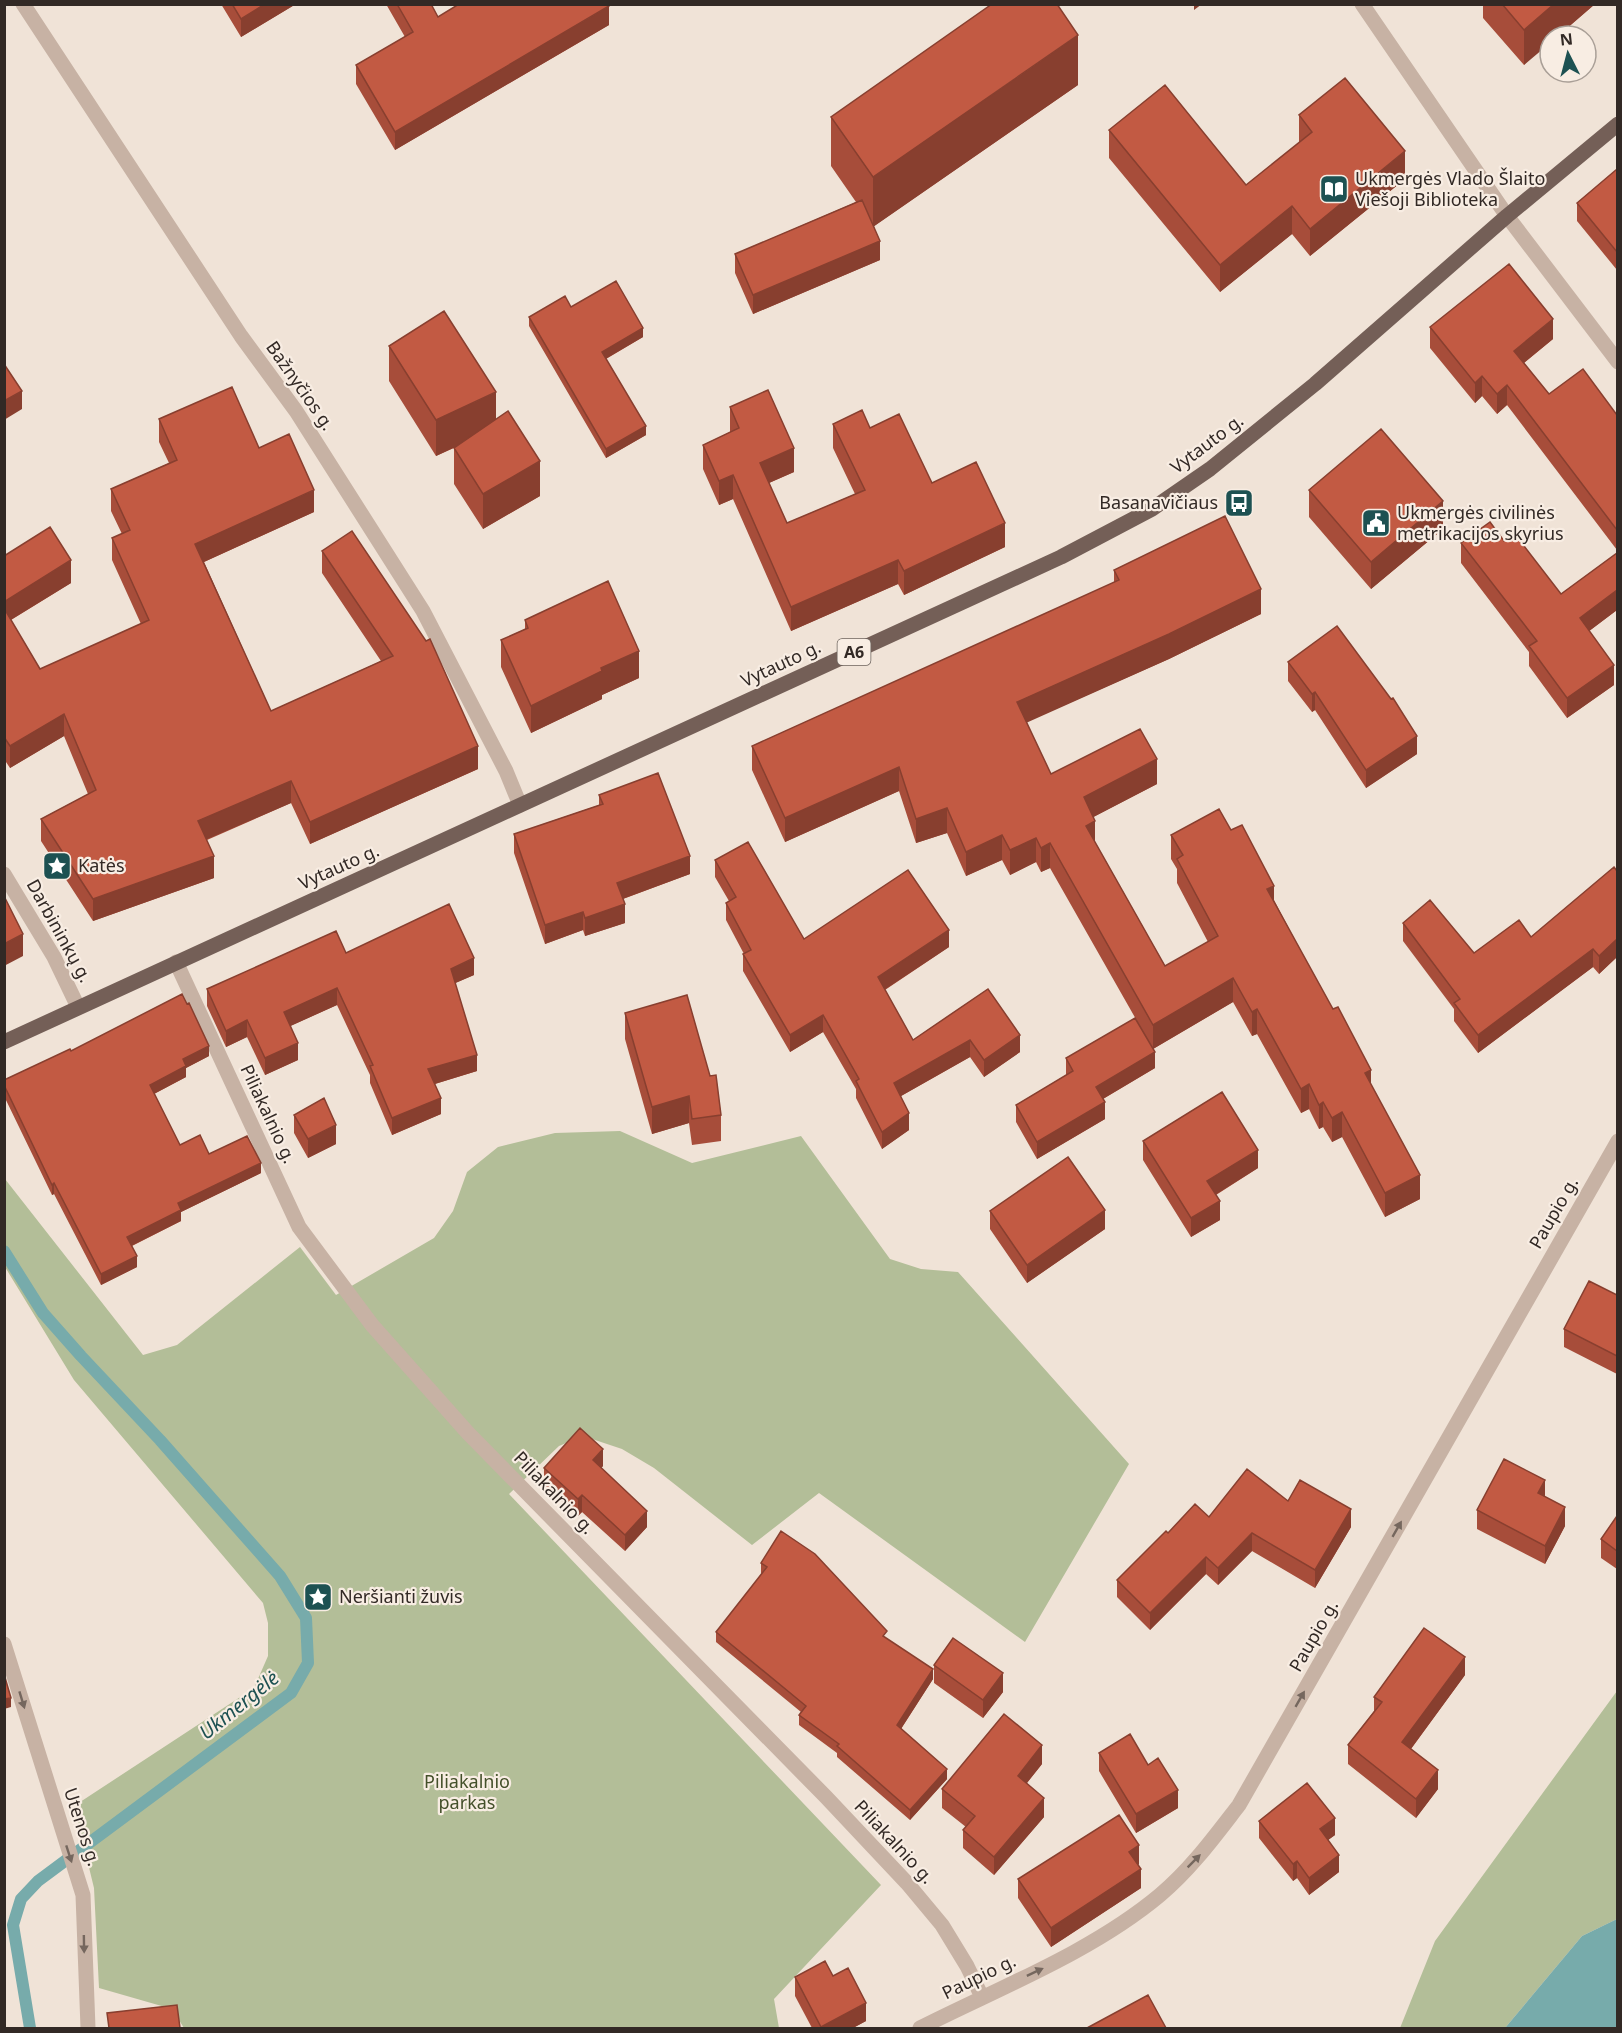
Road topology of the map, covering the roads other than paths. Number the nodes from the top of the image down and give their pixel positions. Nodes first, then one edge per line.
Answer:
1 (24, 4) edge
2 (1362, 4) edge
3 (1617, 124) edge
4 (1507, 216) junction
5 (1617, 362) edge
6 (520, 805) junction
7 (4, 874) edge
8 (176, 962) junction
9 (78, 1007) junction
10 (4, 1042) edge
11 (1617, 1142) edge
12 (4, 1644) edge
13 (982, 1997) junction
14 (88, 2028) edge
15 (920, 2028) edge

1 - 6 street, Bažnyčios g.
2 - 4 street
3 - 4 main road, Vytauto g. / A6
4 - 5 street
4 - 6 main road, Vytauto g. / A6
6 - 8 main road, Vytauto g. / A6
7 - 9 street, Darbininkų g.
8 - 9 main road, Vytauto g. / A6
8 - 13 street, Piliakalnio g.
9 - 10 main road, Vytauto g. / A6
13 -> 11 street, Paupio g.
12 -> 14 street, Utenos g.
13 - 15 street, Paupio g.

